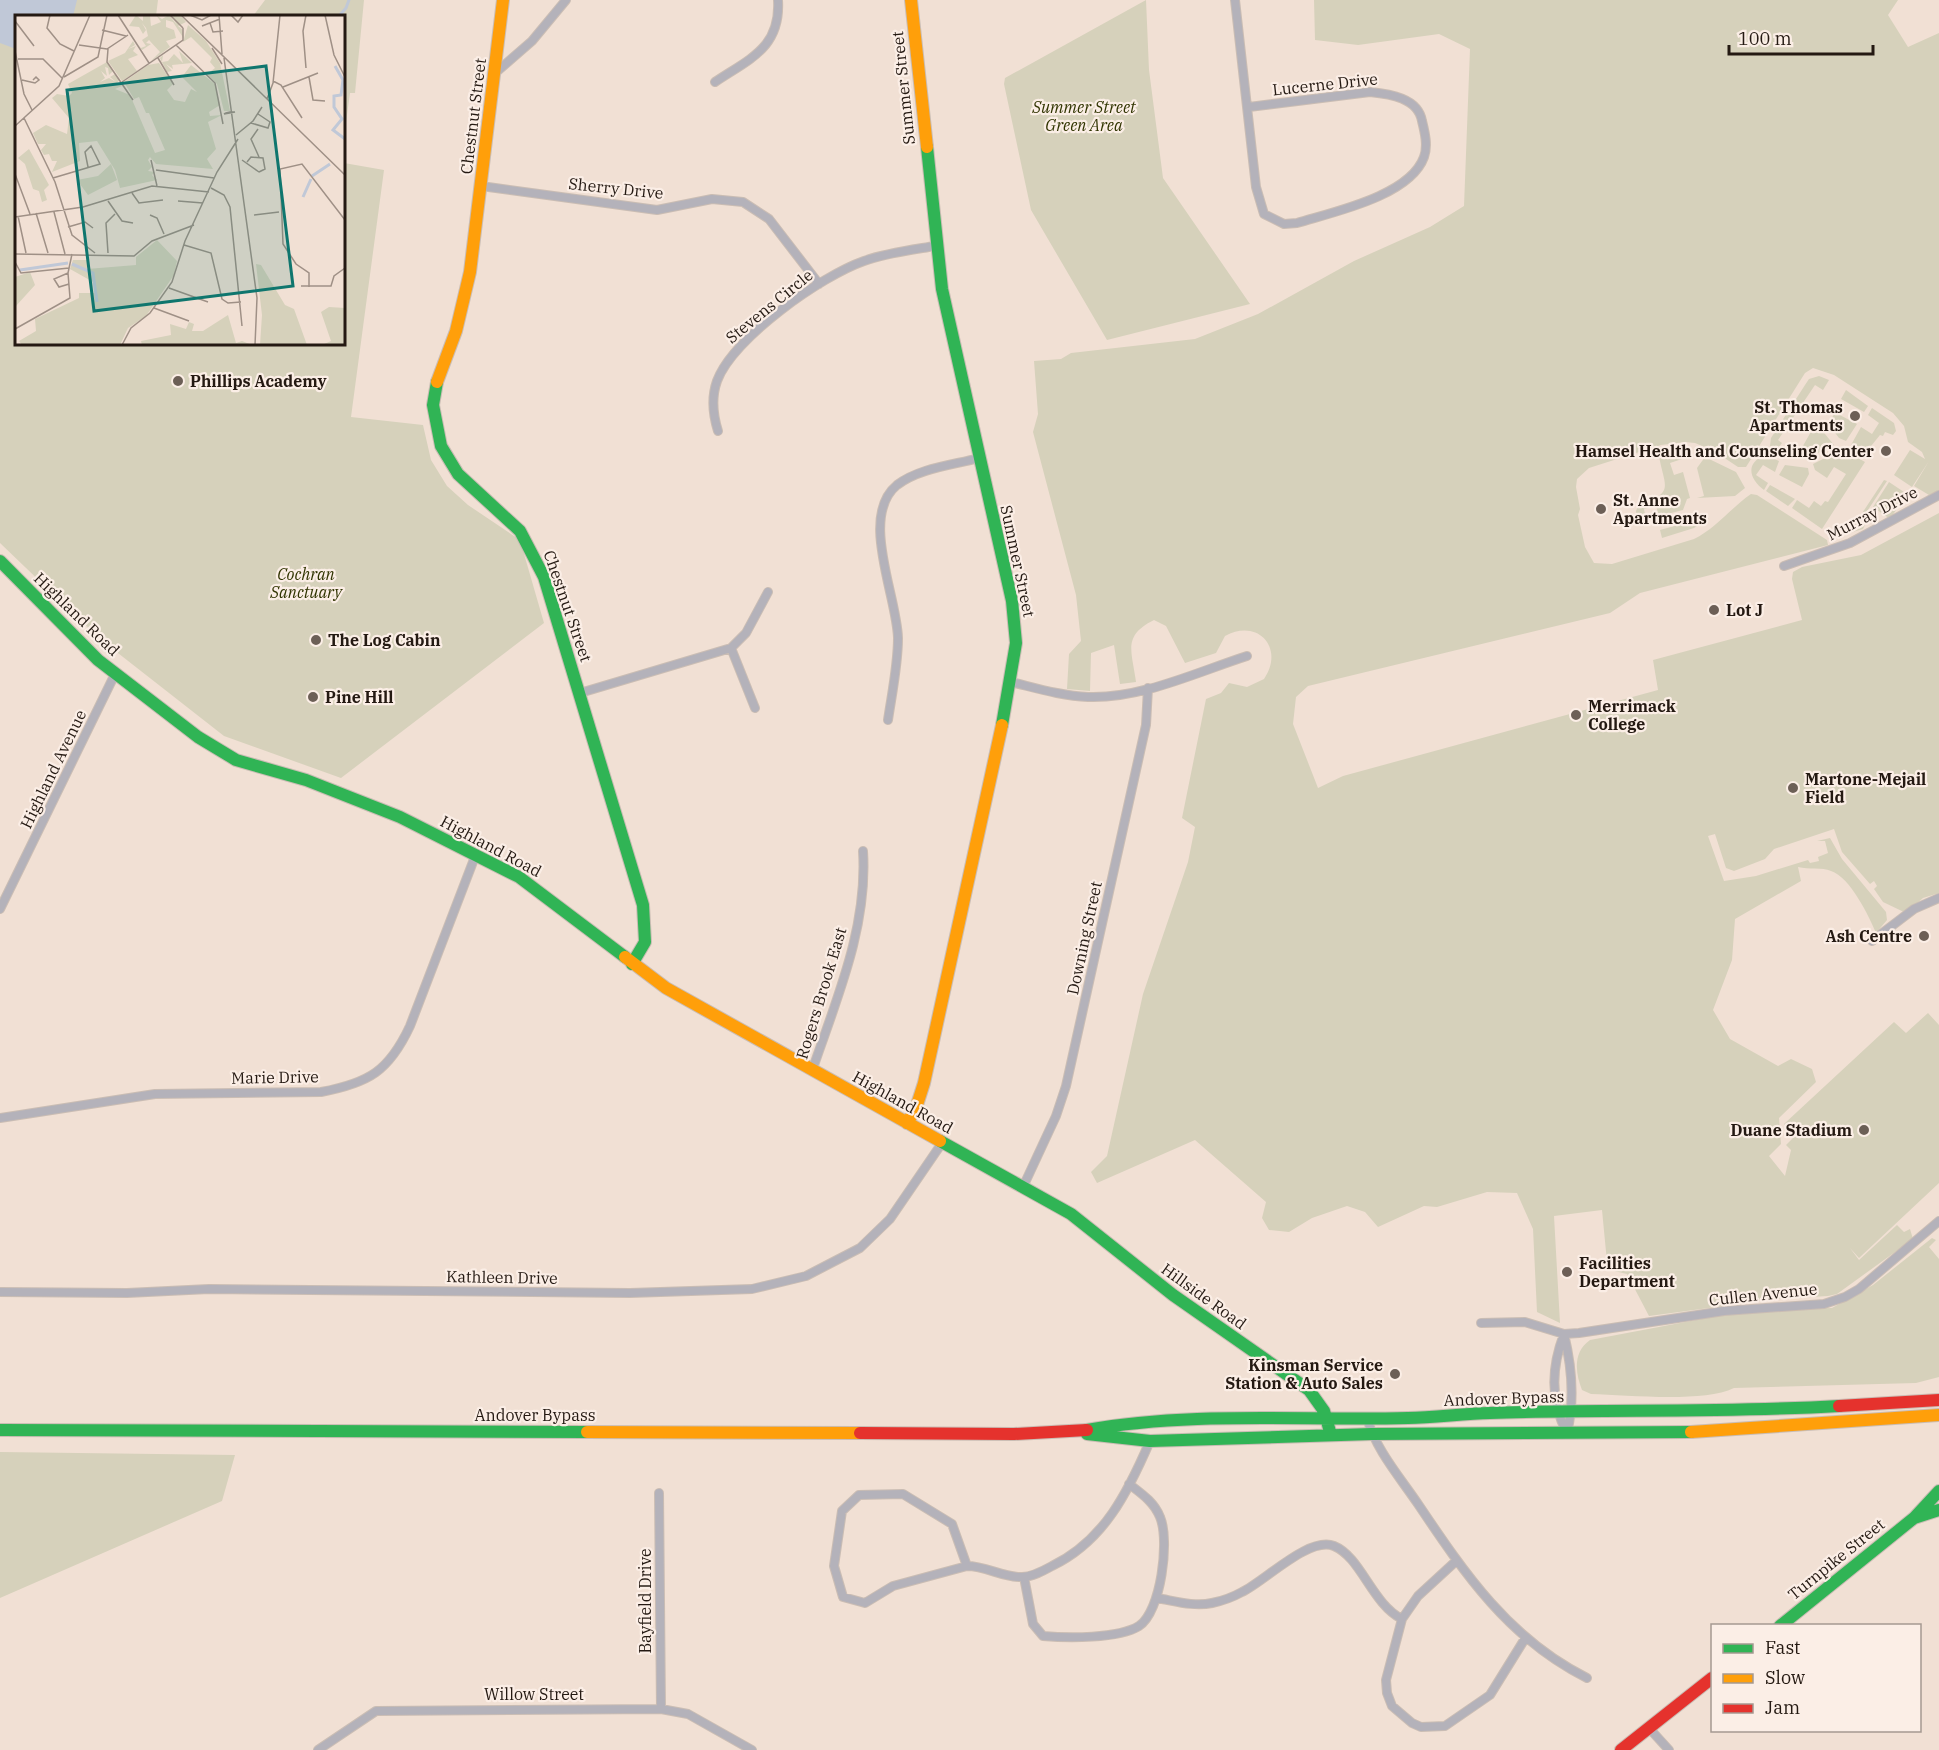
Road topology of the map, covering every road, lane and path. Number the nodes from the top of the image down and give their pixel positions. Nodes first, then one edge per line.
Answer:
1 (503, 0) edge
2 (566, 0) edge
3 (778, 0) edge
4 (910, 0) edge
5 (1236, 0) edge
6 (494, 74) junction
7 (715, 82) dead end
8 (1249, 107) junction
9 (481, 186) junction
10 (935, 246) junction
11 (819, 284) junction
12 (718, 431) dead end
13 (979, 458) junction
14 (1939, 495) edge
15 (0, 561) edge
16 (1784, 566) dead end
17 (768, 592) dead end
18 (731, 648) junction
19 (1247, 656) dead end
20 (115, 674) junction
21 (1011, 682) junction
22 (1148, 688) junction
23 (580, 693) junction
24 (755, 708) dead end
25 (888, 720) dead end
26 (863, 851) dead end
27 (476, 854) junction
28 (1939, 898) edge
29 (0, 909) edge
30 (1872, 941) dead end
31 (632, 964) junction
32 (812, 1071) junction
33 (0, 1118) edge
34 (908, 1123) junction
35 (942, 1143) junction
36 (1023, 1187) junction
37 (1039, 1195) joint
38 (1939, 1221) edge
39 (0, 1292) edge
40 (1481, 1323) dead end
41 (1564, 1334) junction
42 (1939, 1392) edge
43 (1939, 1400) edge
44 (1895, 1401) junction
45 (1556, 1412) junction
46 (1572, 1412) junction
47 (1328, 1417) junction
48 (1939, 1417) edge
49 (1367, 1418) junction
50 (0, 1430) edge
51 (1070, 1433) junction
52 (1567, 1433) junction
53 (1372, 1434) junction
54 (1331, 1435) junction
55 (1150, 1441) junction
56 (1129, 1484) junction
57 (1939, 1491) edge
58 (659, 1492) dead end
59 (1939, 1510) edge
60 (1914, 1518) junction
61 (1455, 1562) junction
62 (967, 1566) junction
63 (1024, 1577) junction
64 (1157, 1598) junction
65 (1402, 1619) junction
66 (1782, 1624) edge
67 (1527, 1637) junction
68 (1587, 1677) dead end
69 (1711, 1680) edge
70 (661, 1708) junction
71 (1649, 1728) junction
72 (318, 1750) edge
73 (752, 1750) edge
74 (1621, 1750) edge
75 (1669, 1750) edge

1 - 6 main road, Chestnut Street
2 - 6 street
3 - 7 street
4 - 10 main road, Summer Street
5 - 8 street, Lucerne Drive
6 - 9 main road, Chestnut Street
8 - 8 street, Lucerne Drive
9 - 11 street, Sherry Drive
9 - 23 main road, Chestnut Street
10 - 11 street, Stevens Circle
10 - 13 main road, Summer Street
11 - 12 street, Stevens Circle
13 - 21 main road, Summer Street
13 - 25 street
14 - 16 street, Murray Drive
15 - 20 main road, Highland Road
17 - 18 street
18 - 23 street
18 - 24 street
19 - 22 street
20 - 27 main road, Highland Road
20 - 29 street, Highland Avenue
21 - 22 street
21 - 34 main road, Summer Street
22 - 36 street, Downing Street
23 - 31 main road, Chestnut Street
26 - 32 street, Rogers Brook East
27 - 31 main road, Highland Road
27 - 33 street, Marie Drive
28 - 30 street
31 - 32 main road, Highland Road
32 - 34 main road, Highland Road
34 - 35 main road, Highland Road
35 - 36 main road, Highland Road
35 - 39 street, Kathleen Drive
36 - 37 main road, Highland Road
37 - 47 main road, Hillside Road
38 - 41 street, Cullen Avenue
40 - 41 street
41 - 45 street
41 - 46 street
42 - 44 main road
43 - 44 main road, Andover Bypass
44 - 46 main road, Andover Bypass
45 - 46 main road, Andover Bypass
45 - 49 main road, Andover Bypass
45 - 52 street
46 - 52 street
47 - 49 main road, Andover Bypass
47 - 51 main road, Andover Bypass
47 - 54 main road, Hillside Road
48 - 52 main road, Andover Bypass
49 - 53 street
50 - 51 main road, Andover Bypass
51 - 55 main road, Andover Bypass
52 - 53 main road, Andover Bypass
53 - 54 main road, Andover Bypass
53 - 61 street
54 - 55 main road, Andover Bypass
55 - 56 street
56 - 63 street
56 - 64 street
57 - 60 main road, Turnpike Street
58 - 70 street, Bayfield Drive
59 - 60 main road, Turnpike Street
60 - 66 main road, Turnpike Street
61 - 65 street
61 - 67 street
62 - 62 street
62 - 63 street
63 - 64 street
64 - 65 street
65 - 67 street
67 - 68 street
69 - 71 main road
70 - 72 street, Willow Street
70 - 73 street, Willow Street
71 - 74 main road
71 - 75 street

